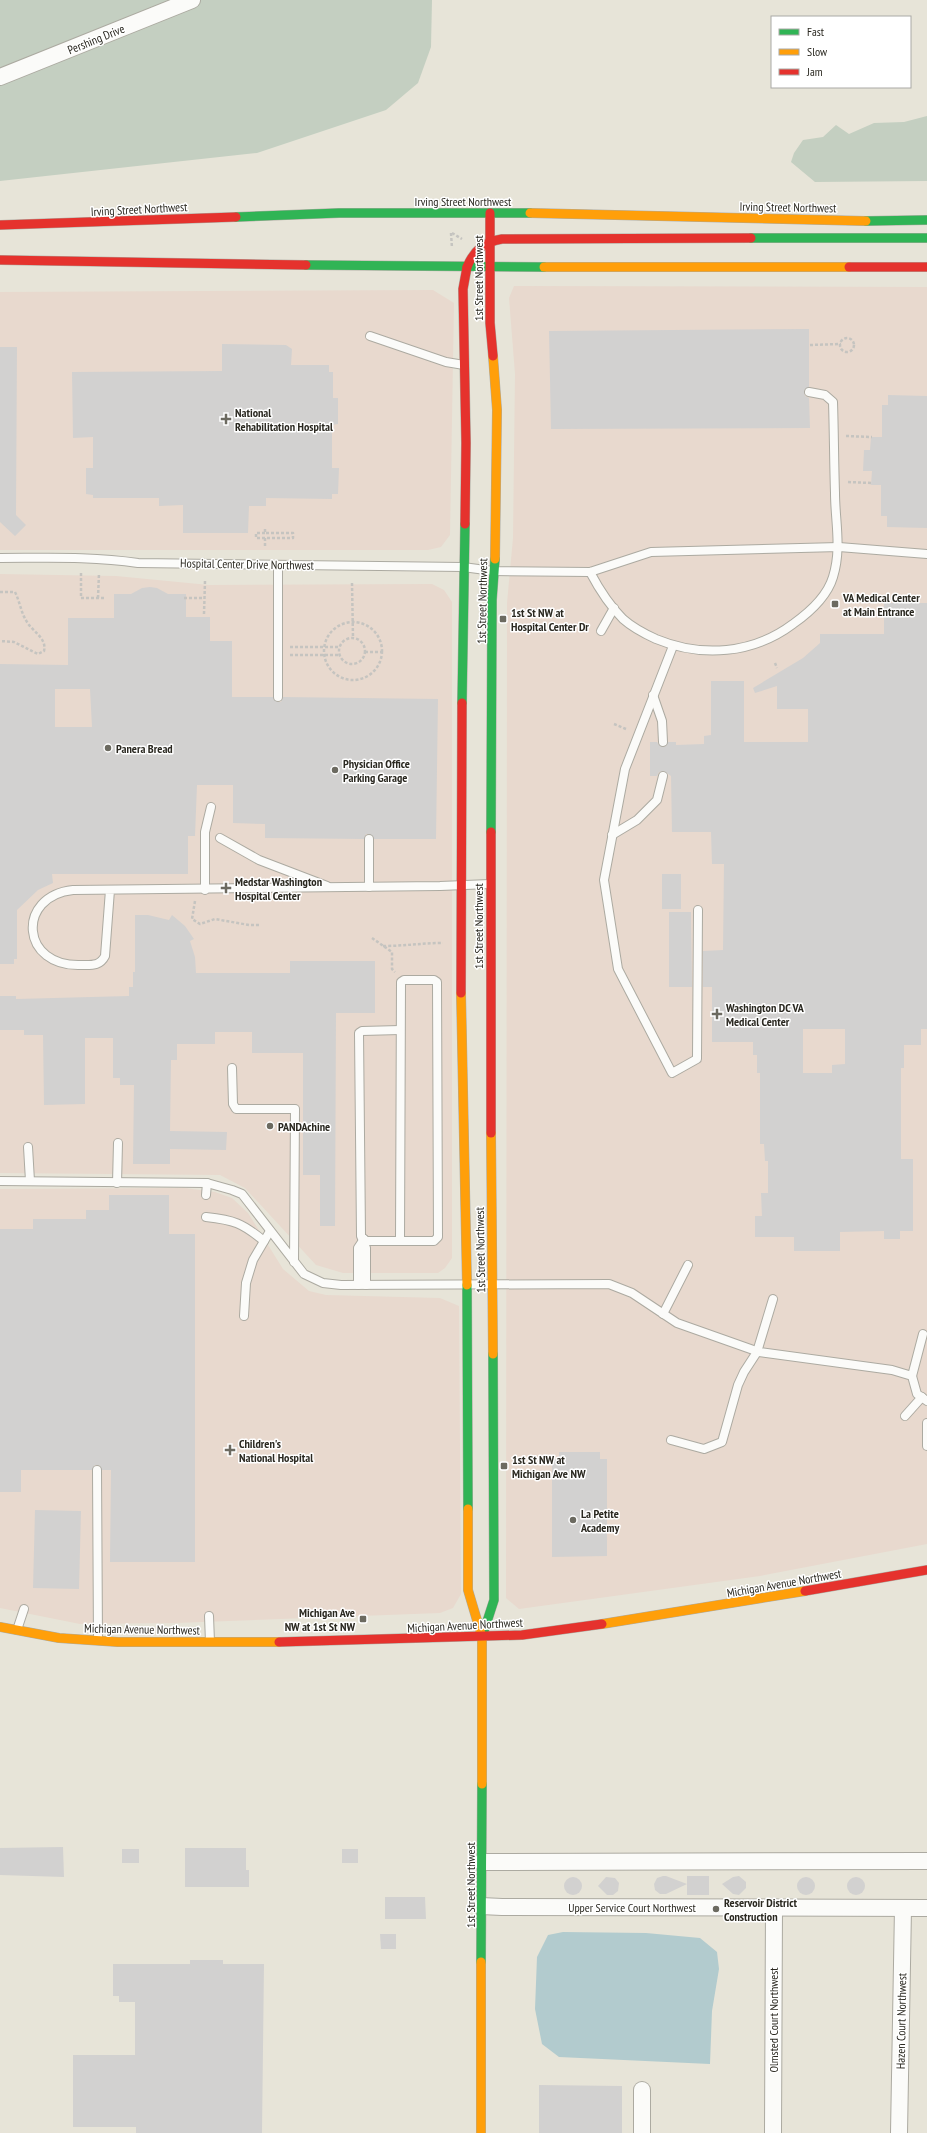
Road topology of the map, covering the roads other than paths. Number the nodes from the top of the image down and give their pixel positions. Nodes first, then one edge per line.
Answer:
1 (192, 0) edge
2 (0, 77) edge
3 (490, 213) junction
4 (927, 220) edge
5 (0, 225) edge
6 (927, 238) edge
7 (490, 240) junction
8 (0, 260) edge
9 (467, 268) junction
10 (490, 268) junction
11 (927, 268) edge
12 (370, 336) dead end
13 (465, 365) junction
14 (809, 392) dead end
15 (839, 547) junction
16 (927, 554) edge
17 (0, 558) edge
18 (278, 565) junction
19 (463, 567) junction
20 (493, 571) junction
21 (590, 572) junction
22 (614, 608) junction
23 (600, 631) dead end
24 (673, 646) junction
25 (653, 696) junction
26 (278, 697) dead end
27 (663, 742) dead end
28 (663, 776) dead end
29 (211, 807) dead end
30 (612, 835) junction
31 (220, 838) dead end
32 (369, 839) dead end
33 (490, 884) junction
34 (462, 885) junction
35 (369, 887) junction
36 (332, 888) junction
37 (110, 890) junction
38 (205, 890) junction
39 (698, 910) dead end
40 (400, 1030) junction
41 (232, 1068) dead end
42 (118, 1143) dead end
43 (28, 1147) dead end
44 (0, 1181) edge
45 (30, 1181) junction
46 (117, 1183) junction
47 (207, 1183) junction
48 (206, 1196) dead end
49 (206, 1217) dead end
50 (270, 1231) junction
51 (364, 1239) junction
52 (264, 1241) junction
53 (400, 1241) junction
54 (294, 1262) junction
55 (688, 1265) dead end
56 (362, 1285) junction
57 (466, 1285) junction
58 (493, 1285) junction
59 (773, 1299) dead end
60 (663, 1314) junction
61 (244, 1316) dead end
62 (923, 1334) dead end
63 (758, 1352) junction
64 (912, 1376) junction
65 (925, 1399) edge
66 (905, 1416) dead end
67 (927, 1423) edge
68 (671, 1440) dead end
69 (927, 1446) edge
70 (97, 1470) dead end
71 (927, 1570) edge
72 (24, 1609) dead end
73 (209, 1616) dead end
74 (0, 1627) edge
75 (17, 1631) junction
76 (482, 1637) junction
77 (98, 1641) junction
78 (210, 1642) junction
79 (482, 1862) junction
80 (927, 1862) edge
81 (481, 1906) junction
82 (774, 1907) junction
83 (902, 1908) junction
84 (927, 1908) edge
85 (642, 2090) dead end
86 (481, 2133) edge
87 (642, 2133) edge
88 (773, 2133) edge
89 (900, 2133) edge

1 - 2 street, Pershing Drive
3 - 4 street, Irving Street Northwest
3 - 5 street, Irving Street Northwest
3 - 7 street, 1st Street Northwest
6 - 7 street
7 - 9 street, 1st Street Northwest
7 - 10 street, 1st Street Northwest
8 - 9 street
9 - 10 street
9 - 13 street, 1st Street Northwest
10 - 11 street
10 - 20 street, 1st Street Northwest
12 - 13 lane
13 - 19 street, 1st Street Northwest
14 - 15 lane
15 - 16 lane, Hospital Center Drive Northwest
15 - 21 lane, Hospital Center Drive Northwest
15 - 24 lane
17 - 18 lane, Hospital Center Drive Northwest
18 - 19 lane, Hospital Center Drive Northwest
18 - 26 lane
19 - 20 lane, Hospital Center Drive Northwest
19 - 34 street, 1st Street Northwest
20 - 21 lane, Hospital Center Drive Northwest
20 - 33 street, 1st Street Northwest
21 - 22 lane
22 - 23 lane
22 - 24 lane
24 - 25 lane
25 - 27 lane
25 - 30 lane
28 - 30 lane
29 - 38 lane
30 - 39 lane
31 - 36 lane
32 - 35 lane
33 - 34 lane
33 - 58 street, 1st Street Northwest
34 - 35 lane
34 - 57 street, 1st Street Northwest
35 - 36 lane
36 - 38 lane
37 - 37 lane
37 - 38 lane
40 - 51 lane
40 - 53 lane
40 - 53 lane
41 - 54 lane
42 - 46 lane
43 - 45 lane
44 - 45 lane
45 - 46 lane
46 - 47 lane
47 - 48 lane
47 - 50 lane
49 - 52 lane
50 - 52 lane
50 - 54 lane
51 - 53 lane
51 - 56 lane
52 - 61 lane
54 - 56 lane
55 - 60 lane
56 - 57 lane
57 - 58 lane
57 - 76 street, 1st Street Northwest
58 - 60 lane
58 - 76 street, 1st Street Northwest
59 - 63 lane
60 - 63 lane
62 - 64 lane
63 - 64 lane
63 - 68 lane
64 - 65 lane
65 - 66 lane
67 - 69 lane
70 - 77 lane
71 - 76 street, Michigan Avenue Northwest
72 - 75 lane
73 - 78 lane
74 - 75 street, Michigan Avenue Northwest
75 - 77 street, Michigan Avenue Northwest
76 - 78 street, Michigan Avenue Northwest
76 - 79 street, 1st Street Northwest
77 - 78 street, Michigan Avenue Northwest
79 - 80 street
79 - 81 street, 1st Street Northwest
81 - 82 street, Upper Service Court Northwest
81 - 86 street, 1st Street Northwest
82 - 83 street, Upper Service Court Northwest
82 - 88 street, Olmsted Court Northwest
83 - 84 street, Upper Service Court Northwest
83 - 89 street, Hazen Court Northwest
85 - 87 street

